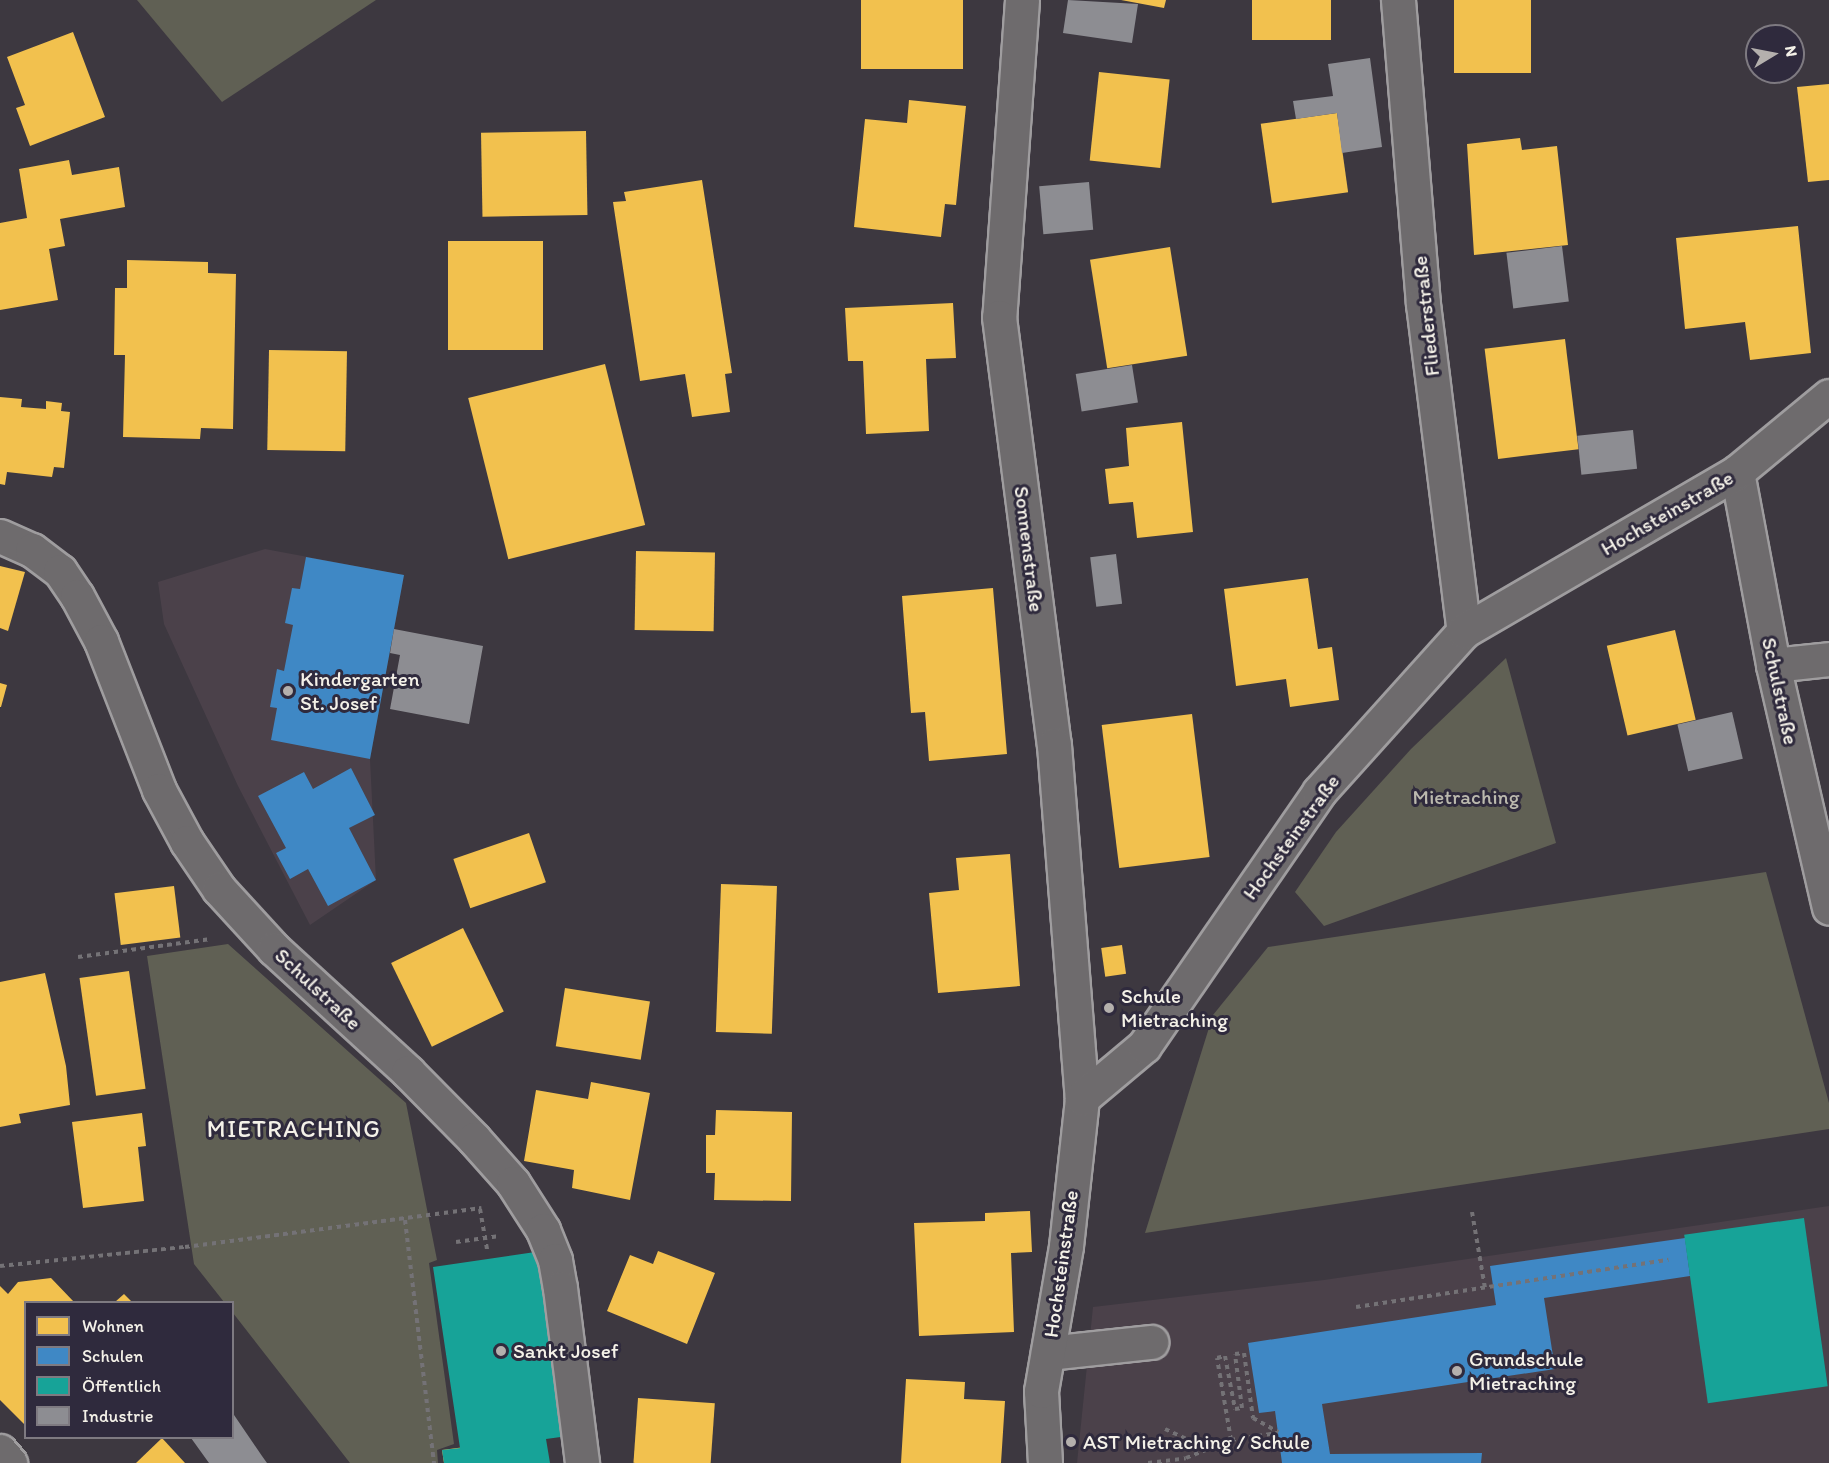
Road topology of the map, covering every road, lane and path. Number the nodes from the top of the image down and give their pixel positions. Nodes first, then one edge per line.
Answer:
1 (1022, 0) edge
2 (1398, 0) edge
3 (1829, 396) edge
4 (1737, 472) junction
5 (0, 536) edge
6 (1464, 631) junction
7 (1829, 659) edge
8 (1773, 665) junction
9 (1829, 908) edge
10 (216, 938) dead end
11 (78, 957) dead end
12 (1082, 1098) junction
13 (513, 1183) junction
14 (480, 1208) junction
15 (1472, 1212) dead end
16 (405, 1220) junction
17 (510, 1235) dead end
18 (486, 1238) junction
19 (456, 1242) dead end
20 (487, 1249) dead end
21 (1668, 1260) dead end
22 (0, 1266) edge
23 (1485, 1288) junction
24 (1356, 1307) dead end
25 (1151, 1342) dead end
26 (1048, 1353) junction
27 (1165, 1429) dead end
28 (1231, 1440) junction
29 (1208, 1449) junction
30 (0, 1451) edge
31 (10, 1463) edge
32 (434, 1463) edge
33 (582, 1463) edge
34 (1045, 1463) edge
35 (1148, 1463) edge

1 - 12 street, Sonnenstraße
2 - 6 street, Fliederstraße
3 - 4 street, Hochsteinstraße
4 - 6 street, Hochsteinstraße
4 - 8 street, Schulstraße
5 - 13 street, Schulstraße
6 - 12 street, Hochsteinstraße
7 - 8 street
8 - 9 street, Schulstraße
10 - 11 path
12 - 26 street, Hochsteinstraße
13 - 14 path
13 - 33 street, Schulstraße
14 - 16 path
14 - 18 path
15 - 23 path
16 - 22 path
16 - 32 path
17 - 18 path
18 - 19 path
18 - 20 path
21 - 23 path
23 - 24 path
25 - 26 street
26 - 34 street, Hochsteinstraße
27 - 29 path
28 - 28 path
28 - 29 path
29 - 35 path
30 - 31 street

